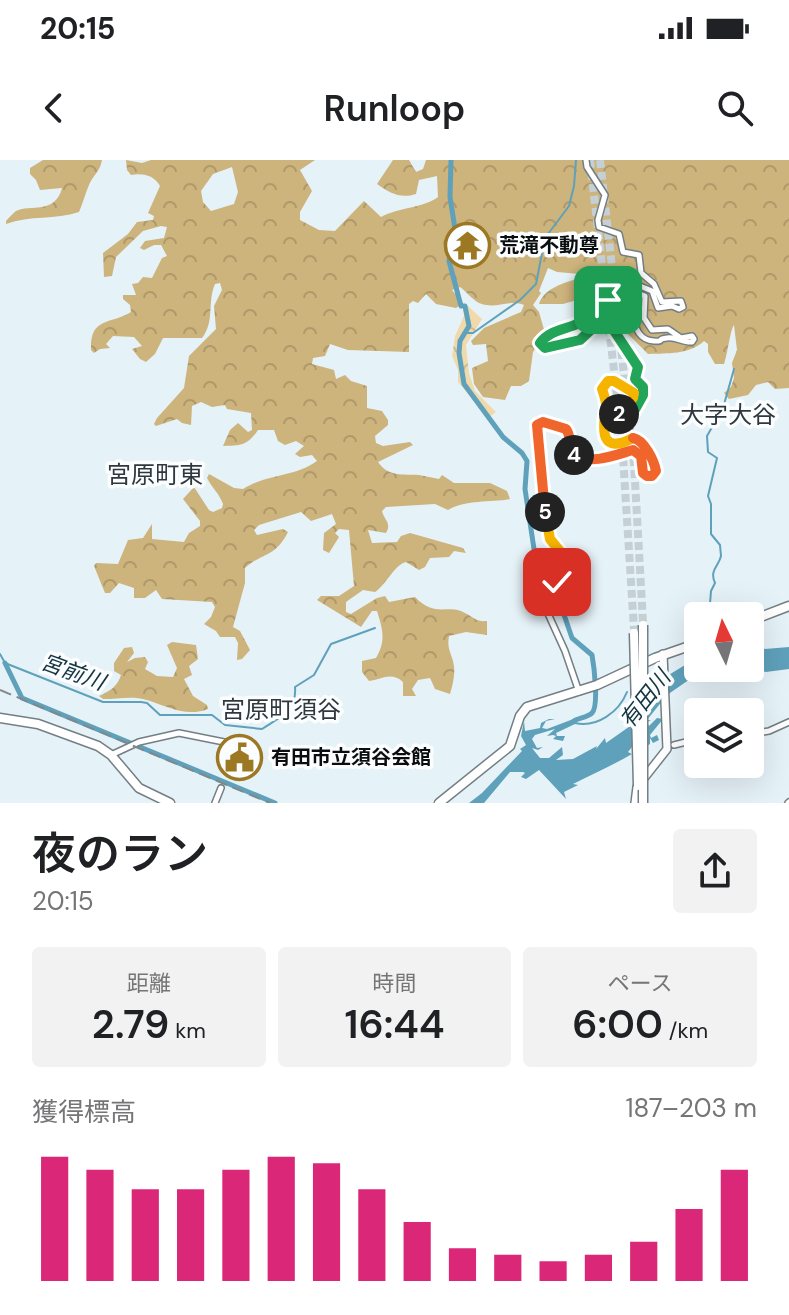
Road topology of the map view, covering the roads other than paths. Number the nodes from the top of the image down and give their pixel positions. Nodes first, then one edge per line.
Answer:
1 (586, 160) edge
2 (789, 606) edge
3 (764, 616) edge
4 (638, 627) tunnel mouth
5 (684, 649) edge
6 (664, 658) junction
7 (579, 692) junction
8 (0, 718) edge
9 (789, 722) edge
10 (764, 732) edge
11 (684, 742) edge
12 (671, 745) junction
13 (244, 746) dead end
14 (111, 755) junction
15 (221, 788) dead end
16 (170, 803) edge
17 (215, 803) edge
18 (439, 803) edge
19 (639, 803) edge

1 - 7 street
2 - 3 highway
4 - 19 highway, bridge
5 - 6 highway
6 - 7 highway
6 - 12 main road
7 - 18 highway
8 - 14 highway
9 - 10 street
11 - 12 street
12 - 19 main road
13 - 14 street
14 - 16 highway
15 - 17 street

